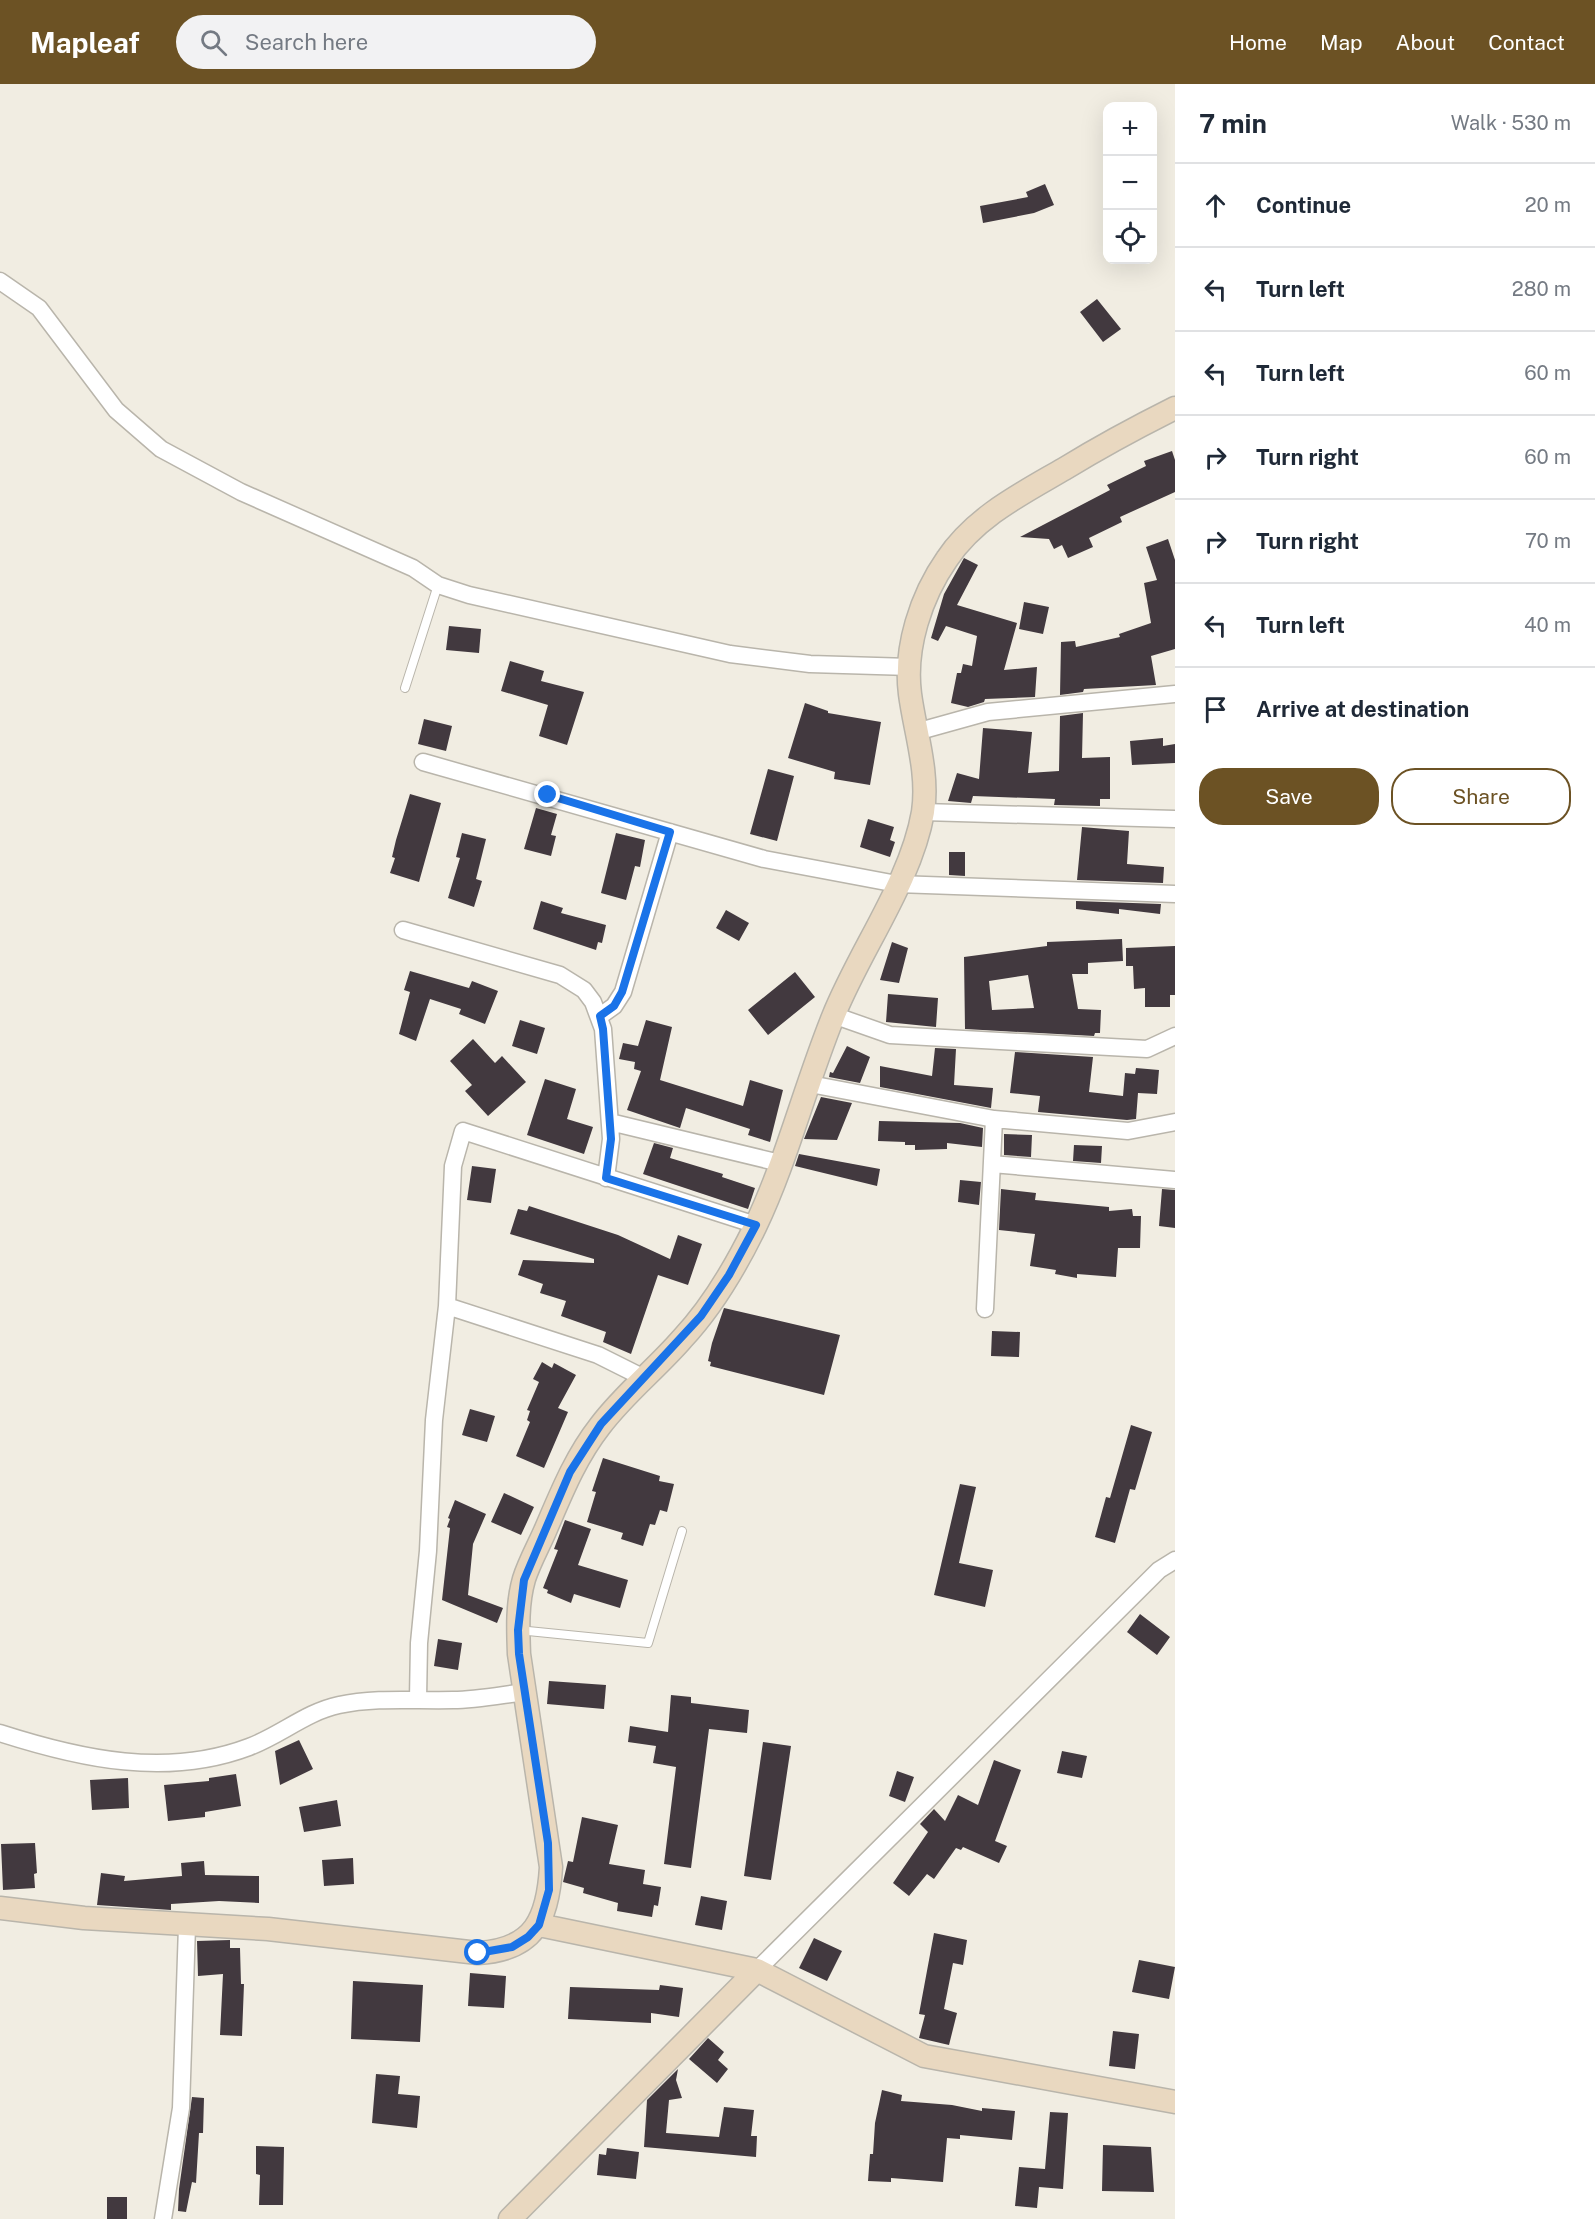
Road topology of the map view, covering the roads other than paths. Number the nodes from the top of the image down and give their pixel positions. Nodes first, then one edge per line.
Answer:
1 (0, 281) edge
2 (1175, 408) edge
3 (438, 585) junction
4 (910, 667) junction
5 (405, 688) dead end
6 (1175, 694) edge
7 (916, 732) junction
8 (423, 762) dead end
9 (923, 812) junction
10 (1175, 819) edge
11 (670, 832) junction
12 (897, 884) junction
13 (1175, 894) edge
14 (403, 930) dead end
15 (833, 1015) junction
16 (600, 1016) junction
17 (1175, 1036) edge
18 (810, 1084) junction
19 (994, 1119) junction
20 (610, 1122) junction
21 (1175, 1122) edge
22 (780, 1163) junction
23 (992, 1164) junction
24 (606, 1178) junction
25 (1175, 1180) edge
26 (756, 1225) junction
27 (447, 1306) junction
28 (985, 1309) dead end
29 (644, 1378) junction
30 (682, 1531) dead end
31 (1175, 1560) edge
32 (518, 1630) junction
33 (525, 1692) junction
34 (418, 1699) junction
35 (0, 1733) edge
36 (0, 1908) edge
37 (539, 1925) junction
38 (187, 1926) junction
39 (757, 1970) junction
40 (1175, 2102) edge
41 (163, 2219) edge
42 (510, 2219) edge

1 - 3 street
2 - 4 street
3 - 4 street
3 - 5 lane
4 - 7 street
6 - 7 street
7 - 9 street
8 - 11 street
9 - 10 street
9 - 12 street
11 - 12 street
11 - 16 street
12 - 13 street
12 - 15 street
14 - 16 street
15 - 17 street
15 - 18 street
16 - 20 street
18 - 19 street
18 - 22 street
19 - 21 street
19 - 23 street
20 - 22 street
20 - 24 street
22 - 26 street
23 - 25 street
23 - 28 street
24 - 26 street
24 - 27 street
26 - 29 street
27 - 29 street
27 - 34 street
29 - 32 street
30 - 32 lane
31 - 39 street
32 - 33 street
33 - 34 street
33 - 37 street
34 - 35 street
36 - 38 street
37 - 38 street
37 - 39 street
38 - 41 street
39 - 40 street
39 - 42 street

